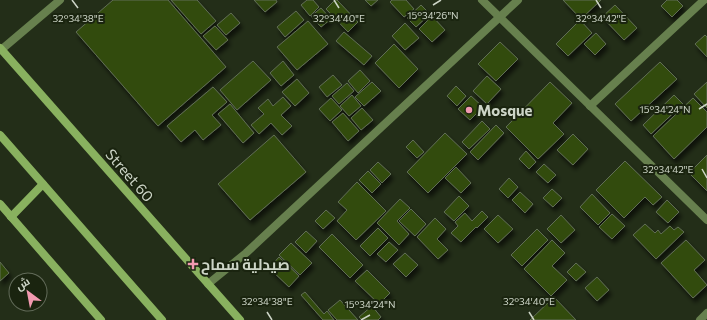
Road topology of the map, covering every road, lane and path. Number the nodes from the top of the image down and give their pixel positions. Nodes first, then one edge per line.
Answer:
1 (60, 0) edge
2 (482, 0) edge
3 (518, 0) edge
4 (704, 0) edge
5 (499, 17) junction
6 (1, 49) edge
7 (590, 106) junction
8 (0, 135) edge
9 (43, 184) junction
10 (0, 204) edge
11 (11, 217) junction
12 (707, 220) edge
13 (208, 284) junction
14 (707, 314) edge
15 (101, 320) edge
16 (162, 320) edge
17 (240, 320) edge
18 (700, 320) edge

1 - 6 street
2 - 5 street
3 - 5 street
4 - 7 street
5 - 7 street
5 - 13 street
6 - 13 main road, Street 60
7 - 12 street
8 - 9 main road
9 - 11 main road
9 - 16 main road
10 - 11 main road
11 - 15 main road
13 - 17 main road, Street 60
14 - 18 street

